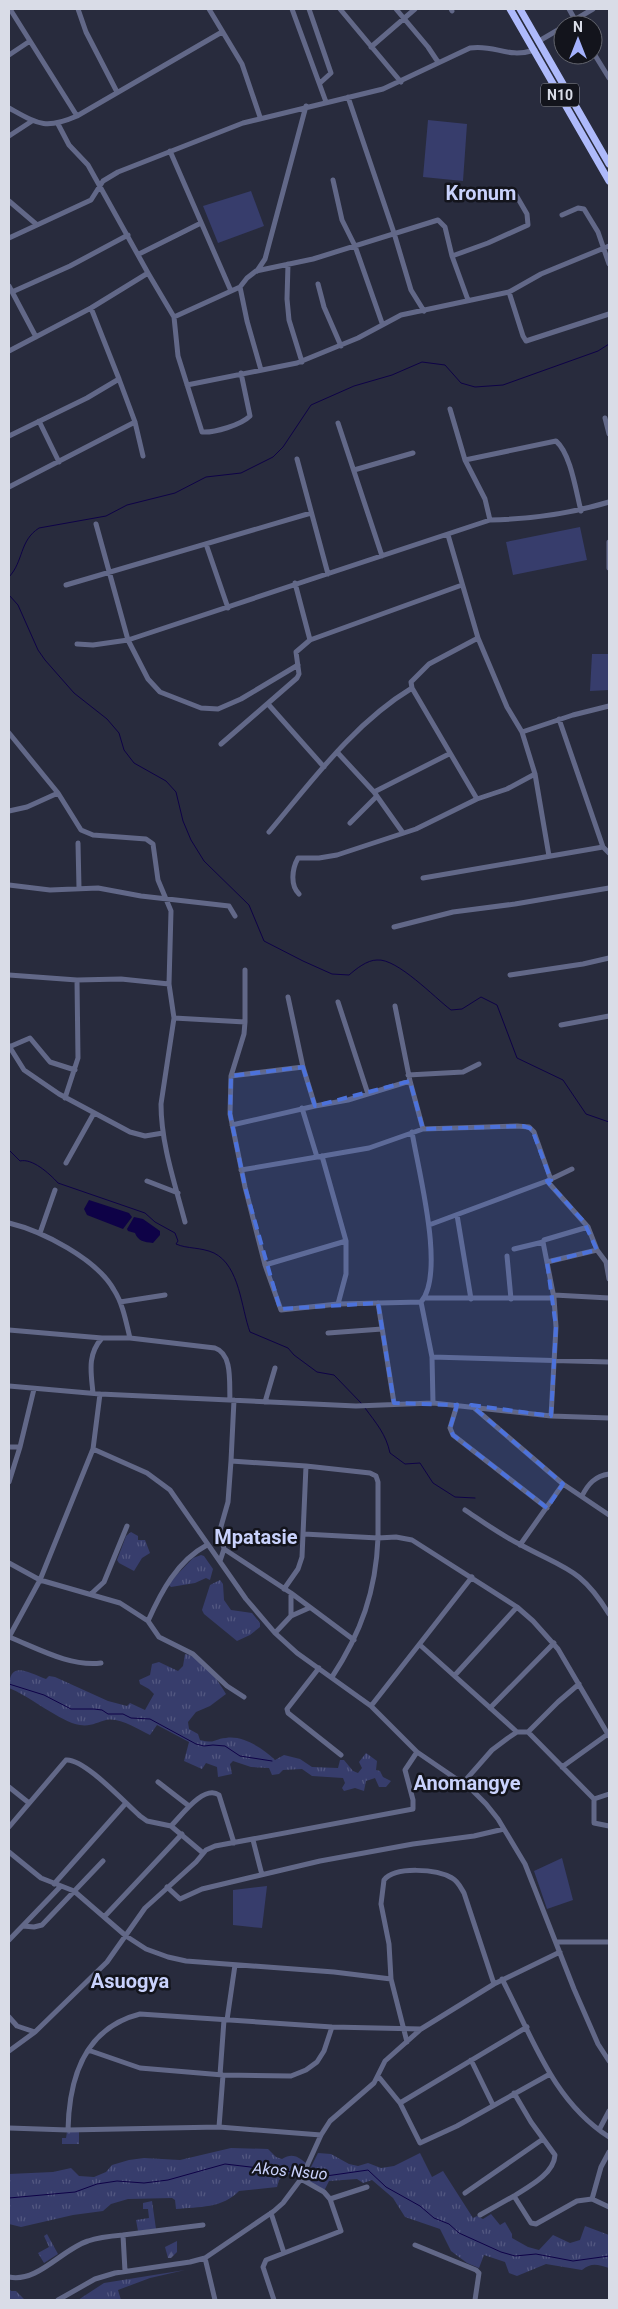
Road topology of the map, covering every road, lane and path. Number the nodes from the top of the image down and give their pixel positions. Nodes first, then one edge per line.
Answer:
1 (10, 9) edge
2 (78, 9) edge
3 (209, 9) edge
4 (292, 9) edge
5 (309, 9) edge
6 (340, 9) edge
7 (396, 9) edge
8 (414, 9) edge
9 (510, 9) edge
10 (520, 9) edge
11 (404, 18) junction
12 (222, 32) junction
13 (553, 33) edge
14 (30, 41) junction
15 (539, 41) junction
16 (370, 47) junction
17 (535, 49) junction
18 (9, 55) edge
19 (438, 62) junction
20 (601, 65) edge
21 (609, 78) edge
22 (401, 82) junction
23 (320, 83) junction
24 (117, 92) junction
25 (348, 97) junction
26 (326, 102) junction
27 (306, 106) junction
28 (9, 108) edge
29 (77, 116) junction
30 (260, 117) junction
31 (32, 120) junction
32 (58, 124) junction
33 (9, 136) edge
34 (170, 152) junction
35 (609, 164) edge
36 (333, 180) dead end
37 (609, 181) edge
38 (100, 185) junction
39 (516, 195) dead end
40 (9, 201) edge
41 (562, 215) dead end
42 (201, 223) junction
43 (36, 224) junction
44 (394, 233) junction
45 (128, 235) junction
46 (9, 238) edge
47 (355, 246) junction
48 (607, 247) edge
49 (138, 254) junction
50 (452, 256) junction
51 (265, 259) junction
52 (288, 264) junction
53 (609, 264) edge
54 (270, 268) junction
55 (256, 272) junction
56 (148, 273) junction
57 (318, 284) dead end
58 (9, 286) edge
59 (240, 287) junction
60 (231, 291) junction
61 (12, 292) junction
62 (509, 292) junction
63 (468, 300) junction
64 (91, 308) junction
65 (424, 311) junction
66 (609, 314) edge
67 (174, 317) junction
68 (382, 323) junction
69 (36, 337) junction
70 (341, 346) junction
71 (9, 351) edge
72 (302, 362) junction
73 (261, 370) junction
74 (242, 373) junction
75 (119, 379) junction
76 (187, 385) junction
77 (450, 409) dead end
78 (605, 418) dead end
79 (39, 421) junction
80 (135, 422) junction
81 (338, 423) dead end
82 (609, 434) edge
83 (9, 436) edge
84 (413, 453) dead end
85 (143, 456) dead end
86 (297, 459) dead end
87 (465, 460) junction
88 (59, 462) junction
89 (354, 470) junction
90 (9, 487) edge
91 (609, 502) edge
92 (582, 511) junction
93 (311, 513) junction
94 (490, 520) junction
95 (96, 524) dead end
96 (448, 536) junction
97 (609, 542) edge
98 (206, 544) junction
99 (382, 556) junction
100 (609, 568) edge
101 (108, 574) junction
102 (328, 574) junction
103 (295, 584) junction
104 (66, 585) dead end
105 (462, 585) junction
106 (228, 608) junction
107 (478, 638) junction
108 (128, 640) junction
109 (310, 640) junction
110 (77, 644) dead end
111 (298, 665) junction
112 (412, 688) junction
113 (268, 704) junction
114 (609, 706) edge
115 (559, 719) junction
116 (522, 732) junction
117 (9, 735) edge
118 (221, 744) dead end
119 (337, 752) junction
120 (449, 754) junction
121 (324, 767) junction
122 (535, 774) junction
123 (58, 793) junction
124 (376, 794) junction
125 (477, 799) junction
126 (9, 811) edge
127 (350, 823) dead end
128 (269, 832) dead end
129 (403, 833) junction
130 (78, 843) dead end
131 (603, 847) junction
132 (609, 853) edge
133 (550, 856) junction
134 (423, 878) dead end
135 (9, 885) edge
136 (78, 888) junction
137 (609, 888) edge
138 (299, 894) dead end
139 (168, 900) junction
140 (235, 916) dead end
141 (394, 927) dead end
142 (609, 958) edge
143 (246, 970) dead end
144 (9, 975) edge
145 (510, 975) dead end
146 (77, 980) junction
147 (169, 984) junction
148 (288, 997) dead end
149 (338, 1002) dead end
150 (395, 1006) dead end
151 (609, 1016) edge
152 (174, 1018) junction
153 (245, 1022) junction
154 (561, 1025) dead end
155 (9, 1047) edge
156 (479, 1064) dead end
157 (303, 1067) junction
158 (75, 1070) junction
159 (408, 1075) junction
160 (231, 1076) junction
161 (410, 1081) junction
162 (368, 1094) junction
163 (65, 1098) junction
164 (315, 1106) junction
165 (302, 1108) junction
166 (94, 1113) junction
167 (232, 1125) junction
168 (422, 1129) junction
169 (163, 1132) junction
170 (412, 1132) junction
171 (320, 1157) junction
172 (66, 1163) dead end
173 (572, 1169) dead end
174 (241, 1170) junction
175 (549, 1180) junction
176 (147, 1181) dead end
177 (55, 1190) dead end
178 (178, 1193) junction
179 (457, 1215) junction
180 (185, 1222) dead end
181 (9, 1223) edge
182 (429, 1225) junction
183 (588, 1227) junction
184 (40, 1233) junction
185 (346, 1241) junction
186 (543, 1242) junction
187 (514, 1249) dead end
188 (597, 1250) junction
189 (506, 1256) dead end
190 (547, 1262) junction
191 (265, 1265) junction
192 (609, 1279) edge
193 (165, 1295) dead end
194 (554, 1296) junction
195 (471, 1298) junction
196 (609, 1298) edge
197 (511, 1299) junction
198 (422, 1300) junction
199 (120, 1302) junction
200 (378, 1303) junction
201 (338, 1304) junction
202 (382, 1328) junction
203 (9, 1330) edge
204 (328, 1333) dead end
205 (102, 1338) junction
206 (130, 1338) junction
207 (432, 1356) junction
208 (553, 1362) junction
209 (609, 1362) edge
210 (275, 1368) dead end
211 (9, 1386) edge
212 (34, 1389) junction
213 (97, 1394) junction
214 (232, 1400) junction
215 (265, 1402) junction
216 (394, 1403) junction
217 (433, 1403) junction
218 (457, 1405) junction
219 (472, 1406) junction
220 (551, 1416) junction
221 (609, 1418) edge
222 (9, 1447) edge
223 (20, 1447) junction
224 (94, 1450) junction
225 (231, 1461) junction
226 (306, 1466) junction
227 (609, 1474) edge
228 (9, 1482) edge
229 (563, 1484) junction
230 (582, 1496) junction
231 (547, 1508) junction
232 (465, 1510) dead end
233 (609, 1515) edge
234 (127, 1526) dead end
235 (304, 1534) junction
236 (378, 1538) junction
237 (207, 1545) junction
238 (520, 1545) junction
239 (224, 1549) junction
240 (220, 1561) junction
241 (9, 1563) edge
242 (472, 1577) junction
243 (40, 1580) junction
244 (284, 1589) junction
245 (291, 1593) junction
246 (91, 1594) junction
247 (517, 1607) junction
248 (309, 1608) junction
249 (609, 1614) edge
250 (291, 1616) junction
251 (148, 1622) junction
252 (275, 1634) junction
253 (9, 1637) edge
254 (354, 1640) junction
255 (554, 1642) junction
256 (420, 1645) junction
257 (100, 1663) dead end
258 (319, 1668) junction
259 (455, 1675) junction
260 (332, 1677) junction
261 (579, 1684) junction
262 (244, 1697) dead end
263 (371, 1706) junction
264 (490, 1708) junction
265 (517, 1732) junction
266 (528, 1732) junction
267 (609, 1735) edge
268 (417, 1752) junction
269 (341, 1755) dead end
270 (562, 1767) junction
271 (158, 1782) dead end
272 (463, 1783) junction
273 (9, 1787) edge
274 (609, 1794) edge
275 (594, 1799) junction
276 (29, 1803) junction
277 (126, 1803) junction
278 (189, 1806) junction
279 (171, 1826) junction
280 (609, 1826) edge
281 (9, 1827) edge
282 (504, 1828) junction
283 (182, 1834) junction
284 (253, 1840) junction
285 (234, 1843) junction
286 (9, 1852) edge
287 (203, 1854) junction
288 (103, 1861) dead end
289 (262, 1875) junction
290 (57, 1885) junction
291 (166, 1887) junction
292 (74, 1891) junction
293 (104, 1917) junction
294 (23, 1926) junction
295 (126, 1936) junction
296 (9, 1940) edge
297 (556, 1942) junction
298 (609, 1942) edge
299 (560, 1952) junction
300 (234, 1965) junction
301 (392, 1979) junction
302 (502, 1979) junction
303 (494, 1984) junction
304 (9, 2017) edge
305 (226, 2020) junction
306 (527, 2026) junction
307 (332, 2027) junction
308 (404, 2028) junction
309 (421, 2029) junction
310 (35, 2032) junction
311 (407, 2042) junction
312 (88, 2050) junction
313 (9, 2052) edge
314 (471, 2060) junction
315 (609, 2061) edge
316 (550, 2074) junction
317 (222, 2075) junction
318 (378, 2076) junction
319 (514, 2093) junction
320 (400, 2103) junction
321 (493, 2105) junction
322 (609, 2111) edge
323 (219, 2127) junction
324 (9, 2128) edge
325 (68, 2130) junction
326 (599, 2130) junction
327 (321, 2135) junction
328 (609, 2137) edge
329 (544, 2139) junction
330 (609, 2152) edge
331 (302, 2178) junction
332 (367, 2187) dead end
333 (465, 2193) dead end
334 (514, 2196) junction
335 (330, 2198) junction
336 (592, 2199) junction
337 (609, 2207) edge
338 (271, 2213) junction
339 (480, 2216) dead end
340 (203, 2225) dead end
341 (123, 2235) junction
342 (415, 2245) dead end
343 (284, 2253) junction
344 (205, 2258) junction
345 (125, 2271) junction
346 (9, 2277) edge
347 (58, 2300) edge
348 (215, 2300) edge
349 (274, 2300) edge
350 (475, 2300) edge

1 - 14 street
2 - 24 street
3 - 12 street
4 - 23 street
5 - 23 street
6 - 16 street
7 - 11 street
8 - 11 street
9 - 17 highway, N10
10 - 15 highway, N10
11 - 16 street
11 - 19 street
12 - 24 street
12 - 30 street
13 - 15 street
14 - 18 street
14 - 29 street
15 - 35 highway, N10
16 - 22 street
17 - 19 street
17 - 37 highway, N10
19 - 22 street
20 - 21 street
22 - 25 street
23 - 26 street
24 - 29 street
25 - 26 street
25 - 44 street
26 - 27 street
27 - 30 street
27 - 51 street
28 - 31 street
29 - 32 street
30 - 34 street
31 - 32 street
31 - 33 street
32 - 38 street
34 - 38 street
34 - 42 street
36 - 47 street
38 - 43 street
38 - 45 street
39 - 50 street
40 - 43 street
41 - 48 street
42 - 49 street
42 - 60 street
43 - 46 street
44 - 47 street
44 - 50 street
44 - 65 street
45 - 49 street
45 - 61 street
47 - 52 street
47 - 68 street
48 - 53 street
48 - 62 street
49 - 56 street
50 - 63 street
51 - 54 street
51 - 55 street
52 - 54 street
52 - 72 street
54 - 55 street
55 - 59 street
56 - 64 street
56 - 67 street
57 - 70 street
58 - 61 street
59 - 60 street
59 - 73 street
60 - 67 street
61 - 69 street
62 - 63 street
62 - 66 street
63 - 65 street
64 - 69 street
64 - 75 street
65 - 68 street
67 - 76 street
68 - 70 street
69 - 71 street
70 - 72 street
72 - 73 street
73 - 74 street
74 - 76 street
74 - 76 street
75 - 79 street
75 - 80 street
77 - 87 street
78 - 82 street
79 - 83 street
79 - 88 street
80 - 85 street
80 - 88 street
81 - 89 street
84 - 89 street
86 - 93 street
87 - 92 street
87 - 94 street
88 - 90 street
89 - 99 street
91 - 92 street
92 - 94 street
93 - 98 street
93 - 102 street
94 - 96 street
95 - 101 street
96 - 99 street
96 - 105 street
97 - 100 street
98 - 101 street
98 - 106 street
99 - 102 street
101 - 104 street
101 - 108 street
102 - 103 street
103 - 106 street
103 - 109 street
105 - 107 street
105 - 109 street
106 - 108 street
107 - 112 street
107 - 116 street
108 - 110 street
108 - 111 street
109 - 111 street
111 - 113 street
112 - 119 street
112 - 120 street
113 - 118 street
113 - 121 street
114 - 115 street
115 - 116 street
115 - 131 street
116 - 122 street
117 - 123 street
119 - 121 street
119 - 124 street
120 - 124 street
120 - 125 street
121 - 128 street
122 - 125 street
122 - 133 street
123 - 126 street
123 - 139 street
124 - 127 street
124 - 129 street
125 - 129 street
129 - 138 street
130 - 136 street
131 - 132 street
131 - 133 street
133 - 134 street
135 - 136 street
136 - 139 street
137 - 141 street
139 - 140 street
139 - 147 street
142 - 145 street
143 - 153 street
144 - 146 street
146 - 147 street
146 - 158 street
147 - 152 street
148 - 157 street
149 - 162 street
150 - 159 street
151 - 154 street
152 - 153 street
152 - 169 street
153 - 160 street
155 - 158 street
155 - 163 street
156 - 159 street
157 - 160 street
157 - 164 street
158 - 163 street
159 - 161 street
160 - 167 street
161 - 162 street
161 - 168 street
162 - 164 street
163 - 166 street
164 - 165 street
165 - 167 street
165 - 171 street
166 - 169 street
166 - 172 street
167 - 174 street
168 - 170 street
168 - 175 street
169 - 178 street
170 - 171 street
170 - 182 street
171 - 174 street
171 - 185 street
173 - 175 street
174 - 191 street
175 - 179 street
175 - 183 street
176 - 178 street
177 - 184 street
178 - 180 street
179 - 182 street
179 - 195 street
181 - 184 street
182 - 198 street
183 - 186 street
183 - 188 street
184 - 199 street
185 - 191 street
185 - 201 street
186 - 187 street
186 - 190 street
188 - 190 street
188 - 192 street
189 - 197 street
190 - 194 street
191 - 201 street
193 - 199 street
194 - 196 street
194 - 197 street
194 - 208 street
195 - 197 street
195 - 198 street
198 - 200 street
198 - 207 street
199 - 206 street
200 - 201 street
200 - 202 street
202 - 204 street
202 - 216 street
203 - 205 street
205 - 206 street
205 - 213 street
206 - 214 street
207 - 208 street
207 - 217 street
208 - 209 street
208 - 220 street
210 - 215 street
211 - 212 street
212 - 213 street
212 - 223 street
213 - 214 street
213 - 224 street
214 - 215 street
214 - 225 street
215 - 216 street
216 - 217 street
217 - 218 street
218 - 219 street
218 - 231 street
219 - 220 street
219 - 229 street
220 - 221 street
222 - 223 street
223 - 228 street
224 - 237 street
224 - 243 street
225 - 226 street
225 - 239 street
226 - 235 street
226 - 236 street
227 - 230 street
229 - 230 street
229 - 231 street
230 - 233 street
231 - 238 street
232 - 238 street
234 - 246 street
235 - 236 street
235 - 244 street
236 - 242 street
236 - 254 street
237 - 240 street
237 - 251 street
238 - 249 street
239 - 240 street
239 - 244 street
240 - 252 street
241 - 243 street
242 - 247 street
242 - 256 street
243 - 246 street
243 - 253 street
244 - 245 street
245 - 248 street
245 - 250 street
246 - 251 street
247 - 255 street
247 - 259 street
248 - 250 street
248 - 254 street
250 - 252 street
251 - 262 street
252 - 258 street
253 - 257 street
254 - 260 street
255 - 261 street
255 - 264 street
256 - 259 street
256 - 263 street
258 - 260 street
258 - 269 street
259 - 264 street
260 - 263 street
261 - 266 street
261 - 267 street
263 - 268 street
264 - 265 street
265 - 266 street
265 - 272 street
266 - 270 street
267 - 270 street
268 - 272 street
268 - 284 street
270 - 275 street
271 - 278 street
272 - 282 street
273 - 276 street
274 - 275 street
275 - 280 street
276 - 277 street
276 - 281 street
277 - 279 street
277 - 290 street
278 - 279 street
278 - 285 street
279 - 283 street
282 - 289 street
282 - 297 street
283 - 287 street
283 - 293 street
284 - 285 street
284 - 289 street
285 - 287 street
286 - 290 street
287 - 291 street
288 - 292 street
289 - 291 street
290 - 292 street
290 - 294 street
291 - 295 street
292 - 293 street
292 - 294 street
293 - 295 street
294 - 296 street
295 - 300 street
295 - 310 street
297 - 298 street
297 - 299 street
299 - 302 street
299 - 315 street
300 - 301 street
300 - 305 street
301 - 303 street
301 - 308 street
302 - 303 street
302 - 306 street
303 - 309 street
304 - 310 street
305 - 307 street
305 - 312 street
305 - 317 street
306 - 314 street
306 - 316 street
307 - 308 street
307 - 317 street
308 - 309 street
308 - 311 street
309 - 311 street
310 - 313 street
311 - 318 street
312 - 317 street
312 - 325 street
314 - 320 street
314 - 321 street
316 - 319 street
316 - 326 street
317 - 323 street
318 - 320 street
318 - 327 street
319 - 321 street
319 - 329 street
320 - 321 street
322 - 326 street
323 - 325 street
323 - 327 street
324 - 325 street
326 - 328 street
327 - 331 street
329 - 333 street
329 - 334 street
330 - 336 street
331 - 335 street
331 - 338 street
332 - 335 street
334 - 336 street
334 - 339 street
335 - 343 street
336 - 337 street
338 - 343 street
338 - 344 street
340 - 341 street
341 - 345 street
341 - 346 street
342 - 350 street
343 - 349 street
344 - 345 street
344 - 348 street
345 - 347 street

